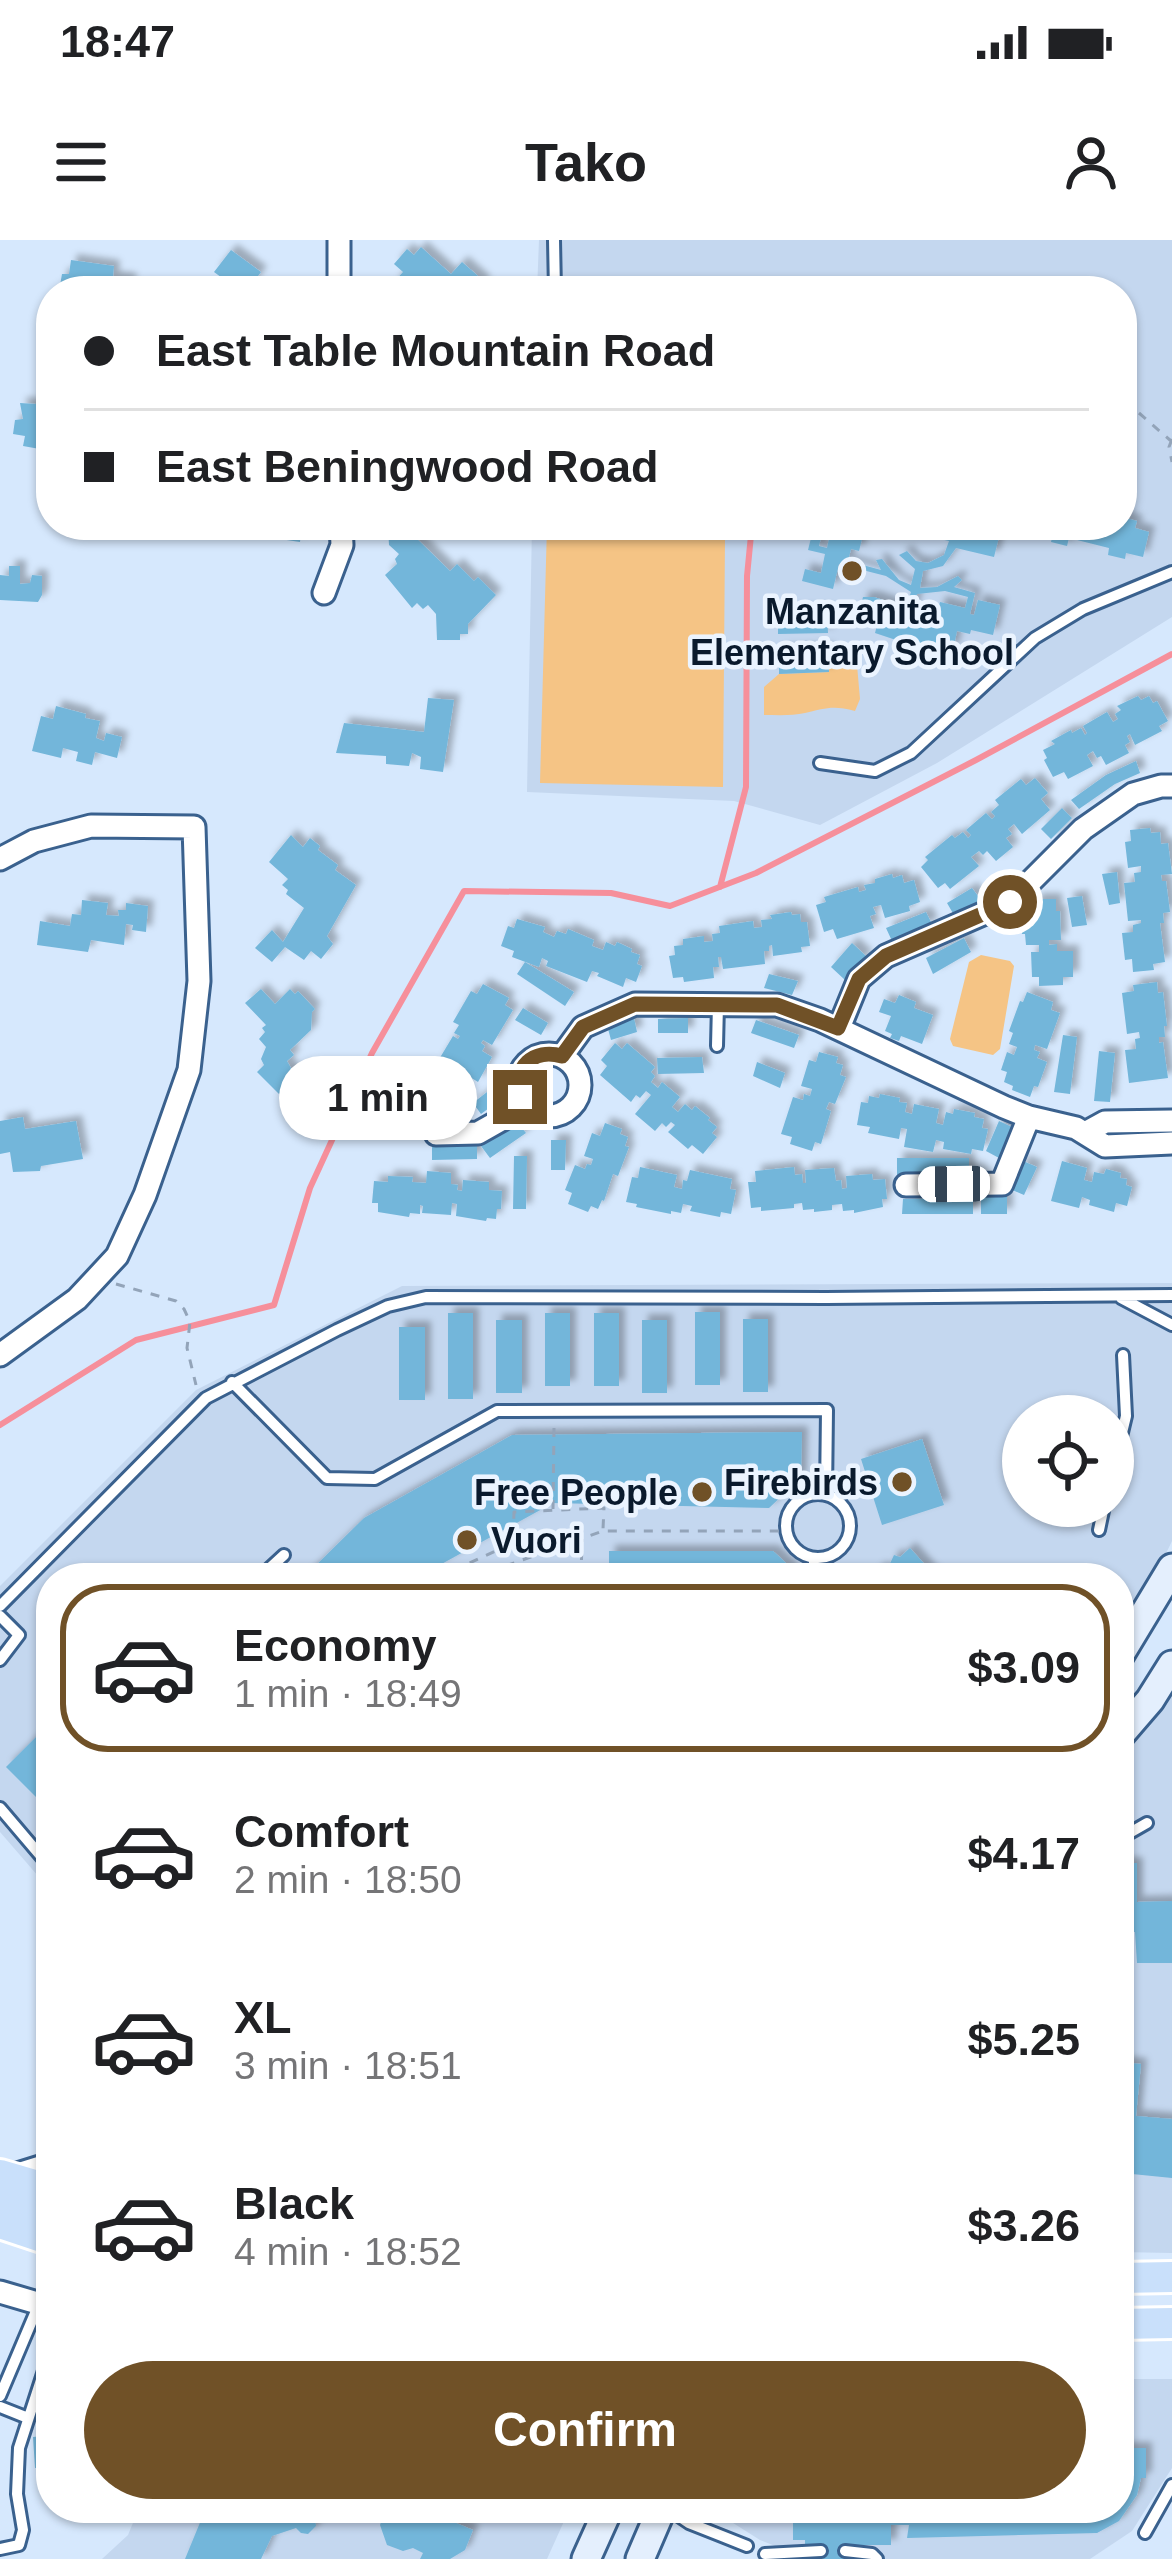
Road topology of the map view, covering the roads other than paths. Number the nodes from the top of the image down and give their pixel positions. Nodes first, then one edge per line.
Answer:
1 (339, 240) edge
2 (554, 240) edge
3 (340, 276) edge
4 (555, 276) edge
5 (342, 540) edge
6 (1172, 572) edge
7 (324, 593) dead end
8 (820, 763) dead end
9 (1172, 786) edge
10 (0, 860) edge
11 (718, 1004) junction
12 (838, 1028) junction
13 (717, 1046) dead end
14 (562, 1056) junction
15 (526, 1106) junction
16 (1029, 1118) junction
17 (1172, 1121) edge
18 (1085, 1133) junction
19 (436, 1134) dead end
20 (1172, 1143) edge
21 (906, 1185) dead end
22 (1172, 1295) edge
23 (1118, 1297) junction
24 (1172, 1325) edge
25 (0, 1355) edge
26 (1124, 1355) dead end
27 (232, 1382) junction
28 (1125, 1395) edge
29 (826, 1495) junction
30 (1100, 1527) edge
31 (1099, 1530) dead end
32 (284, 1555) dead end
33 (814, 1558) junction
34 (43, 1563) edge
35 (275, 1563) edge
36 (814, 1563) edge
37 (1172, 1568) edge
38 (36, 1570) edge
39 (0, 1606) edge
40 (0, 1616) edge
41 (1134, 1631) edge
42 (0, 1660) edge
43 (1172, 1664) edge
44 (1134, 1719) edge
45 (0, 1808) edge
46 (1147, 1823) dead end
47 (1134, 1830) edge
48 (36, 1850) edge
49 (36, 2163) edge
50 (0, 2174) edge
51 (36, 2185) edge
52 (0, 2204) edge
53 (36, 2208) edge
54 (0, 2223) edge
55 (36, 2235) edge
56 (1172, 2277) edge
57 (1134, 2278) edge
58 (0, 2292) edge
59 (36, 2303) edge
60 (1172, 2323) edge
61 (36, 2324) edge
62 (1134, 2324) edge
63 (36, 2394) edge
64 (0, 2396) edge
65 (0, 2408) edge
66 (28, 2418) junction
67 (1172, 2485) edge
68 (602, 2523) edge
69 (657, 2523) edge
70 (689, 2523) edge
71 (1145, 2533) dead end
72 (747, 2546) dead end
73 (0, 2549) edge
74 (821, 2551) dead end
75 (845, 2551) dead end
76 (765, 2554) dead end
77 (586, 2559) edge
78 (640, 2559) edge
79 (877, 2559) edge

1 - 3 street
2 - 4 lane
5 - 7 street
6 - 8 lane
9 - 12 street
10 - 25 street
11 - 12 street
11 - 13 lane
11 - 14 street
12 - 16 street
14 - 15 street
14 - 15 street
15 - 19 street
16 - 18 street
16 - 21 street
17 - 18 street
18 - 20 street
22 - 23 lane
23 - 24 lane
23 - 27 lane
26 - 28 lane
27 - 29 lane
27 - 34 lane
29 - 33 lane
29 - 33 lane
30 - 31 lane
32 - 35 lane
33 - 36 lane
37 - 41 street
38 - 39 lane
40 - 42 lane
43 - 44 street
45 - 48 lane
46 - 47 lane
49 - 50 lane
50 - 51 main road
52 - 53 main road
54 - 55 main road
56 - 57 main road
58 - 59 street
60 - 62 main road
61 - 64 lane
63 - 66 lane
65 - 66 lane
66 - 73 lane
67 - 71 lane
68 - 77 street
69 - 78 street
70 - 72 lane
74 - 76 lane
75 - 79 lane

